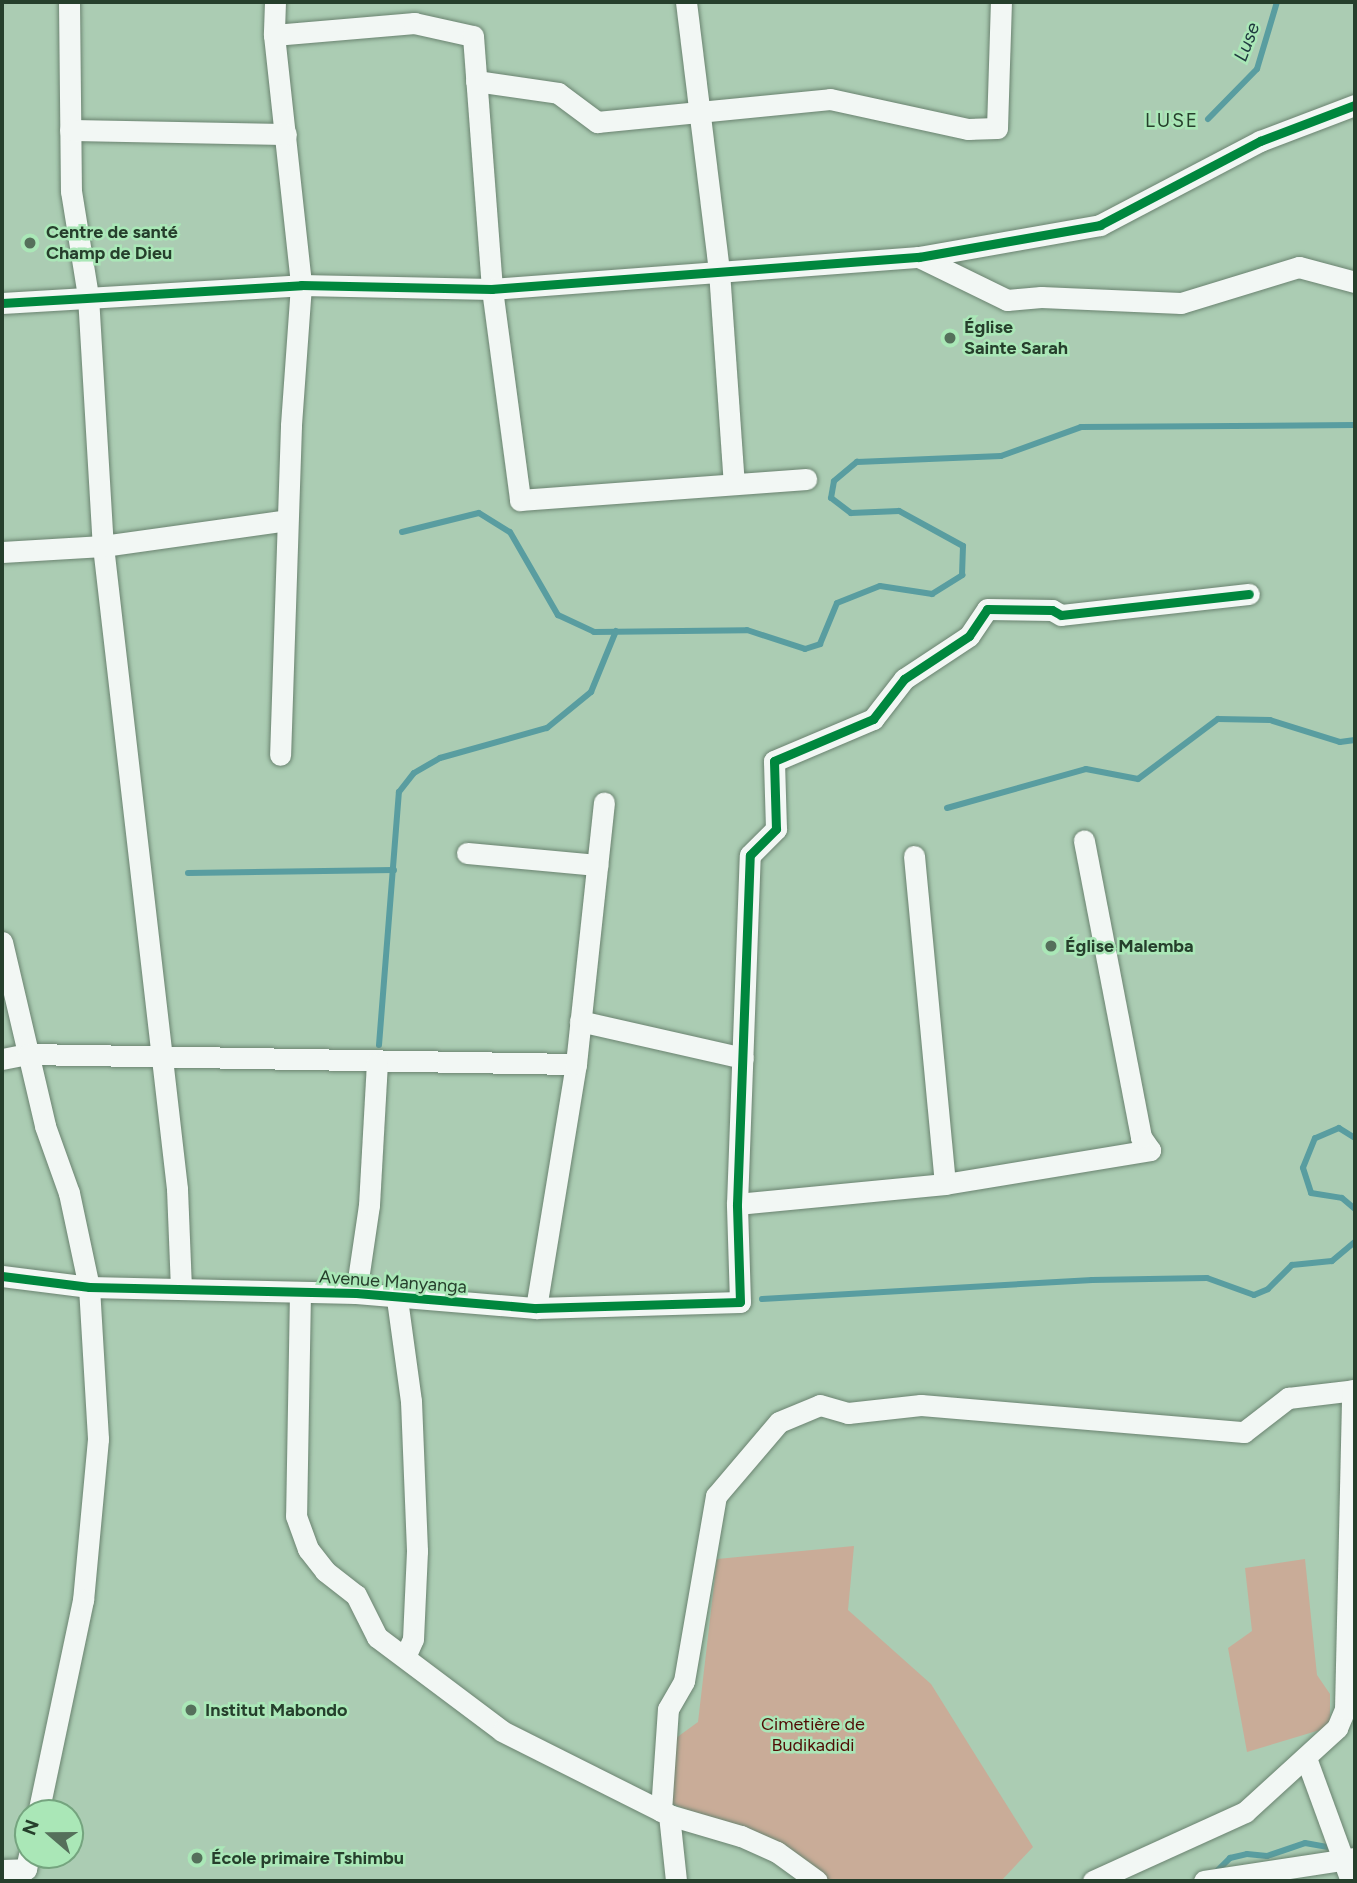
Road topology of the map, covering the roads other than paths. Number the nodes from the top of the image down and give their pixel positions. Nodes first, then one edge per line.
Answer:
1 (69, 2) edge
2 (275, 2) edge
3 (685, 2) edge
4 (1001, 2) edge
5 (274, 35) junction
6 (476, 81) junction
7 (1355, 105) edge
8 (701, 112) junction
9 (70, 130) junction
10 (286, 134) junction
11 (919, 257) junction
12 (719, 271) junction
13 (1355, 282) edge
14 (301, 285) junction
15 (492, 289) junction
16 (88, 296) junction
17 (2, 303) edge
18 (806, 480) dead end
19 (734, 483) junction
20 (287, 520) junction
21 (103, 546) junction
22 (2, 552) edge
23 (1250, 594) dead end
24 (280, 755) dead end
25 (604, 802) dead end
26 (1084, 840) dead end
27 (467, 853) dead end
28 (914, 856) dead end
29 (597, 865) junction
30 (2, 942) edge
31 (580, 1021) junction
32 (28, 1055) junction
33 (160, 1056) junction
34 (743, 1058) junction
35 (2, 1059) edge
36 (377, 1063) junction
37 (576, 1064) junction
38 (945, 1184) junction
39 (737, 1205) junction
40 (2, 1276) edge
41 (89, 1287) junction
42 (181, 1288) junction
43 (300, 1292) junction
44 (356, 1293) junction
45 (397, 1299) junction
46 (537, 1308) junction
47 (1354, 1390) edge
48 (405, 1657) junction
49 (1306, 1758) junction
50 (41, 1799) edge
51 (665, 1813) junction
52 (1351, 1858) edge
53 (26, 1869) edge
54 (2, 1870) edge
55 (676, 1881) edge
56 (817, 1881) edge
57 (1093, 1881) edge
58 (1204, 1881) edge
59 (1351, 1881) edge

1 - 9 street
2 - 5 street
3 - 8 street
4 - 8 street
5 - 6 street
5 - 10 street
6 - 8 street
6 - 15 street
7 - 11 street
8 - 12 street
9 - 10 street
9 - 16 street
10 - 14 street
11 - 12 street
11 - 13 street
12 - 15 street
12 - 19 street
14 - 15 street
14 - 16 street
14 - 20 street
15 - 19 street
16 - 17 street
16 - 21 street
18 - 19 street
20 - 21 street
20 - 24 street
21 - 22 street
21 - 33 street
23 - 34 street
25 - 29 street
26 - 38 street
27 - 29 street
28 - 38 street
29 - 31 street
30 - 32 street
31 - 34 street
31 - 37 street
32 - 33 street
32 - 35 street
32 - 41 street
33 - 36 street
33 - 42 street
34 - 39 street
36 - 37 street
36 - 44 street
37 - 46 street
38 - 39 street
39 - 46 street, Avenue Manyanga
40 - 41 street, Avenue Manyanga
41 - 42 street, Avenue Manyanga
41 - 50 street
42 - 43 street, Avenue Manyanga
43 - 44 street, Avenue Manyanga
43 - 48 street
44 - 45 street, Avenue Manyanga
45 - 46 street, Avenue Manyanga
45 - 48 street
47 - 49 street
47 - 51 street
48 - 51 street
49 - 52 street
49 - 57 street
51 - 55 street
51 - 56 street
52 - 58 street
52 - 59 street
53 - 54 street

